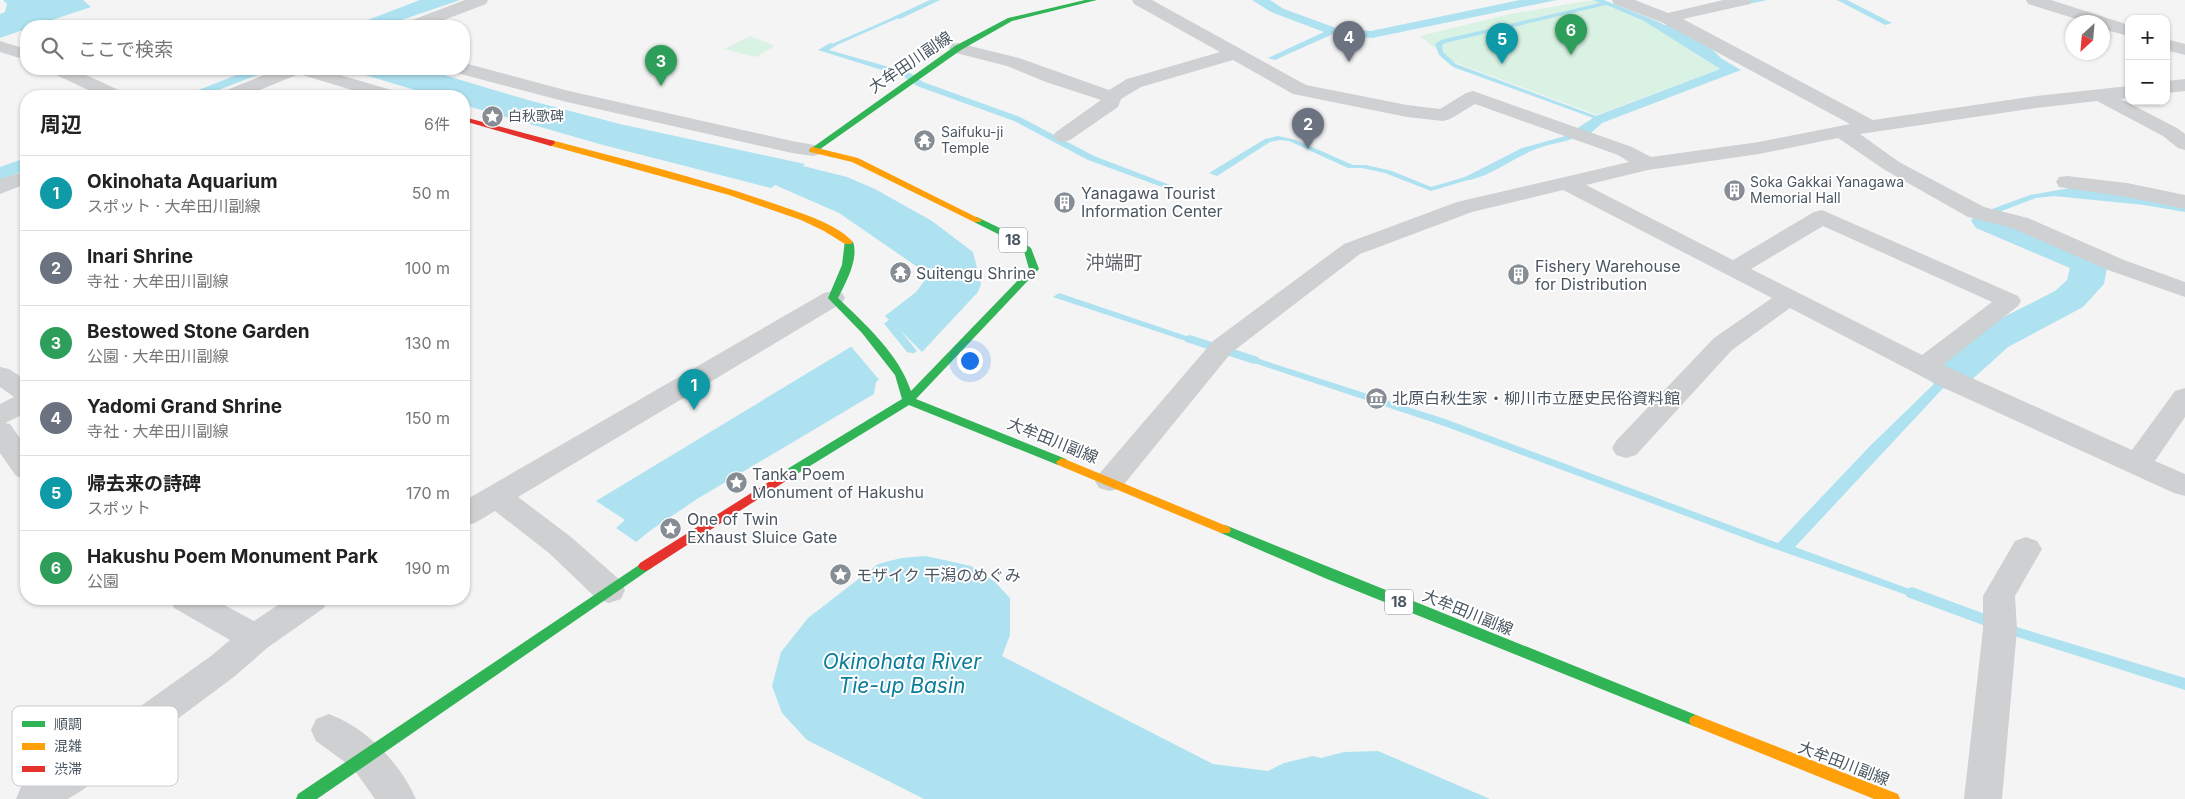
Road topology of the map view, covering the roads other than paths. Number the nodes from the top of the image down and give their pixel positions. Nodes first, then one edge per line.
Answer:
1 (480, 0) edge
2 (1094, 0) edge
3 (1140, 0) edge
4 (1620, 0) edge
5 (1744, 0) edge
6 (2034, 0) edge
7 (2076, 0) edge
8 (2051, 6) junction
9 (2078, 15) edge
10 (428, 20) edge
11 (1675, 22) junction
12 (2110, 26) edge
13 (2125, 31) edge
14 (2170, 45) edge
15 (958, 48) junction
16 (3, 49) edge
17 (2185, 50) edge
18 (20, 53) edge
19 (1233, 54) junction
20 (470, 71) edge
21 (71, 75) edge
22 (280, 75) edge
23 (321, 75) edge
24 (2185, 85) edge
25 (2170, 87) edge
26 (103, 90) edge
27 (244, 90) edge
28 (371, 90) edge
29 (2125, 92) edge
30 (2100, 95) junction
31 (1111, 97) junction
32 (470, 120) edge
33 (1871, 127) junction
34 (1842, 130) junction
35 (1063, 136) dead end
36 (2185, 144) edge
37 (812, 150) junction
38 (1648, 164) junction
39 (20, 179) edge
40 (2067, 182) dead end
41 (1566, 184) junction
42 (0, 186) edge
43 (2185, 202) edge
44 (1734, 269) junction
45 (2185, 290) edge
46 (1790, 297) junction
47 (833, 298) junction
48 (1939, 374) junction
49 (0, 375) edge
50 (20, 388) edge
51 (2185, 398) edge
52 (908, 400) junction
53 (20, 405) edge
54 (0, 415) edge
55 (0, 430) edge
56 (1626, 448) dead end
57 (20, 461) edge
58 (2137, 464) junction
59 (1110, 481) junction
60 (2185, 486) edge
61 (496, 496) junction
62 (470, 511) edge
63 (2026, 549) dead end
64 (609, 590) junction
65 (197, 605) edge
66 (303, 605) edge
67 (255, 638) junction
68 (168, 706) edge
69 (329, 730) dead end
70 (366, 757) junction
71 (56, 786) edge
72 (35, 799) edge
73 (304, 799) edge
74 (398, 799) edge
75 (1892, 799) edge
76 (1983, 799) edge

1 - 10 street
2 - 15 main road, 大牟田川副線
3 - 19 street
4 - 11 street
5 - 11 street
6 - 8 street
7 - 8 street
8 - 9 street
11 - 33 street
12 - 13 street
14 - 17 street
15 - 31 street
15 - 37 main road, 大牟田川副線
16 - 18 street
19 - 31 street
19 - 38 street
20 - 37 street
21 - 26 street
22 - 27 street
23 - 28 street
24 - 25 street
29 - 30 street
30 - 33 street
30 - 36 street
31 - 35 street
32 - 47 main road
33 - 34 street
34 - 38 street
34 - 45 street
37 - 52 main road, 18
38 - 41 street
39 - 42 street
40 - 43 street
41 - 44 street
41 - 59 street
44 - 46 street
44 - 48 street
46 - 48 street
46 - 56 street
47 - 52 main road
47 - 61 street
48 - 58 street
49 - 50 street
51 - 58 street
52 - 59 main road, 大牟田川副線 / 18
52 - 64 main road
53 - 54 street
55 - 57 street
58 - 60 street
59 - 75 main road, 大牟田川副線 / 18
61 - 62 street
61 - 64 street
63 - 76 street
64 - 70 main road
65 - 67 street
66 - 67 street
67 - 68 street
69 - 70 street
70 - 73 main road
70 - 74 street
71 - 72 street

